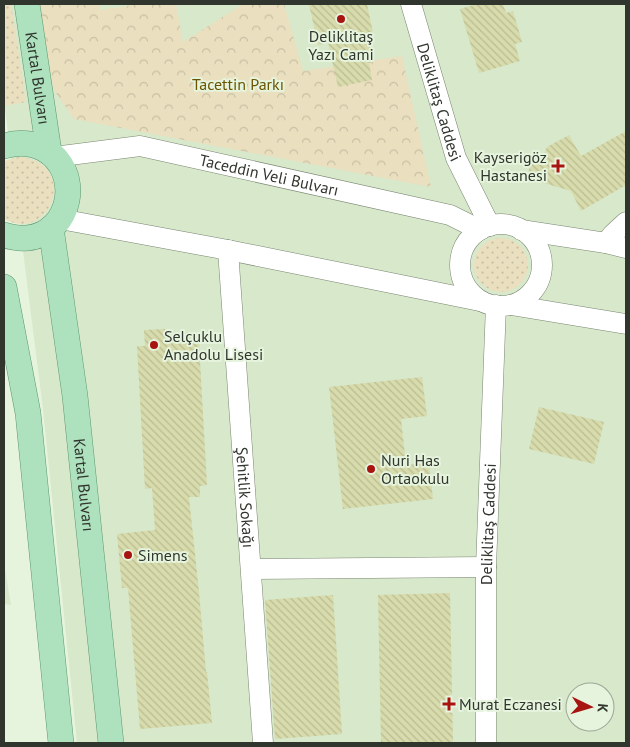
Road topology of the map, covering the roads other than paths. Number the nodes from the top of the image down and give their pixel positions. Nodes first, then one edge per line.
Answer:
1 (26, 4) edge
2 (411, 4) edge
3 (4, 146) edge
4 (52, 154) junction
5 (626, 222) edge
6 (55, 223) junction
7 (485, 228) junction
8 (521, 230) junction
9 (4, 235) edge
10 (606, 243) junction
11 (626, 248) edge
12 (228, 250) junction
13 (4, 288) edge
14 (496, 304) junction
15 (626, 324) edge
16 (486, 567) junction
17 (251, 569) junction
18 (61, 743) edge
19 (111, 743) edge
20 (263, 743) edge
21 (486, 743) edge

1 - 4 main road, Kartal Bulvarı
2 - 7 street, Deliklitaş Caddesi
3 - 4 main road
4 - 6 main road
4 - 7 street, Taceddin Veli Bulvarı
5 - 10 street
6 - 9 main road
6 - 12 street
6 - 19 main road, Kartal Bulvarı
7 - 8 street
7 - 14 street
8 - 10 street
8 - 14 street
10 - 11 street
12 - 14 street
12 - 17 street, Şehitlik Sokağı
13 - 18 main road
14 - 15 street
14 - 16 street, Deliklitaş Caddesi
16 - 17 street
16 - 21 street, Deliklitaş Caddesi
17 - 20 street, Şehitlik Sokağı

